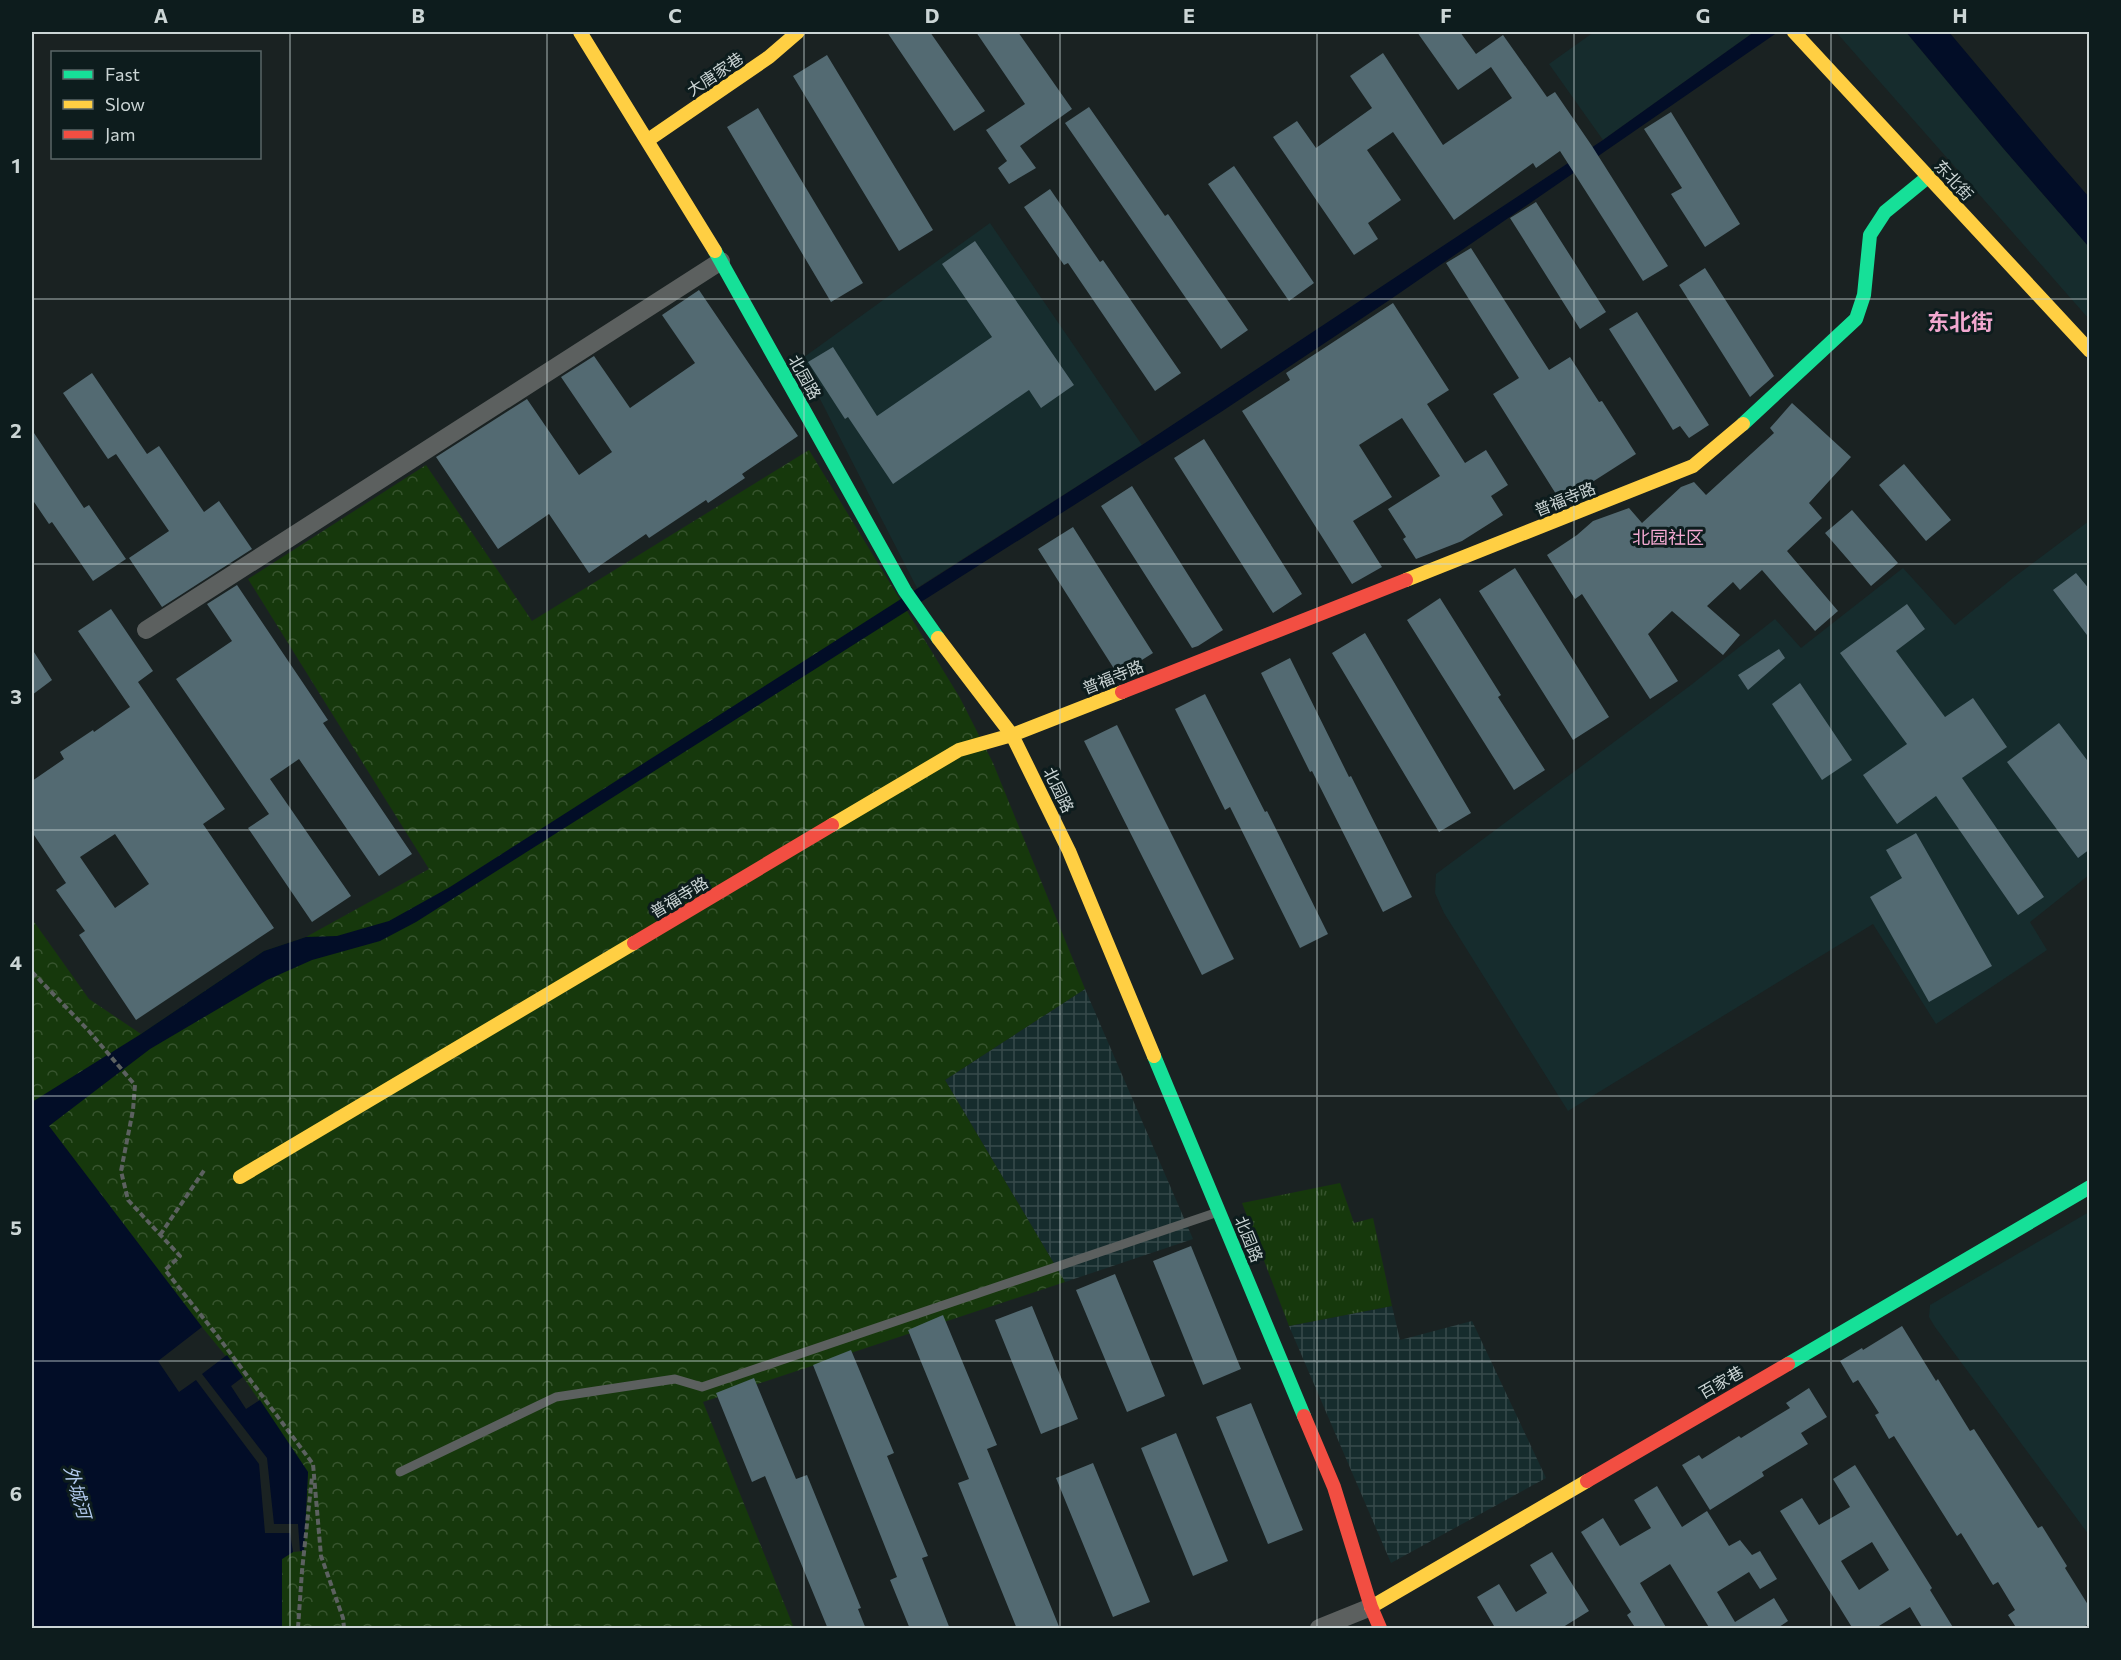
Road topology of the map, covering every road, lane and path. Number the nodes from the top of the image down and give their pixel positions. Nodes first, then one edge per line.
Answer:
1 (580, 32) edge
2 (798, 32) edge
3 (1794, 32) edge
4 (648, 140) junction
5 (1929, 176) junction
6 (721, 261) junction
7 (2090, 351) edge
8 (146, 630) dead end
9 (1012, 735) junction
10 (32, 972) edge
11 (205, 1169) dead end
12 (240, 1177) dead end
13 (2090, 1187) edge
14 (1220, 1211) junction
15 (160, 1235) junction
16 (313, 1464) junction
17 (400, 1472) dead end
18 (1371, 1607) junction
19 (298, 1629) edge
20 (344, 1629) edge
21 (1319, 1629) edge
22 (1380, 1629) edge

1 - 4 street, 北园路
2 - 4 street, 大唐家巷
3 - 5 street, 东北街
4 - 6 street, 北园路
5 - 7 street, 东北街
5 - 9 street, 普福寺路
6 - 8 street
6 - 9 street, 北园路
9 - 12 street, 普福寺路
9 - 14 street, 北园路
10 - 15 path
11 - 15 path
13 - 18 street, 百家巷
14 - 17 lane
14 - 18 street, 北园路
15 - 16 path
16 - 19 path
16 - 20 path
18 - 21 street
18 - 22 street, 北园路

